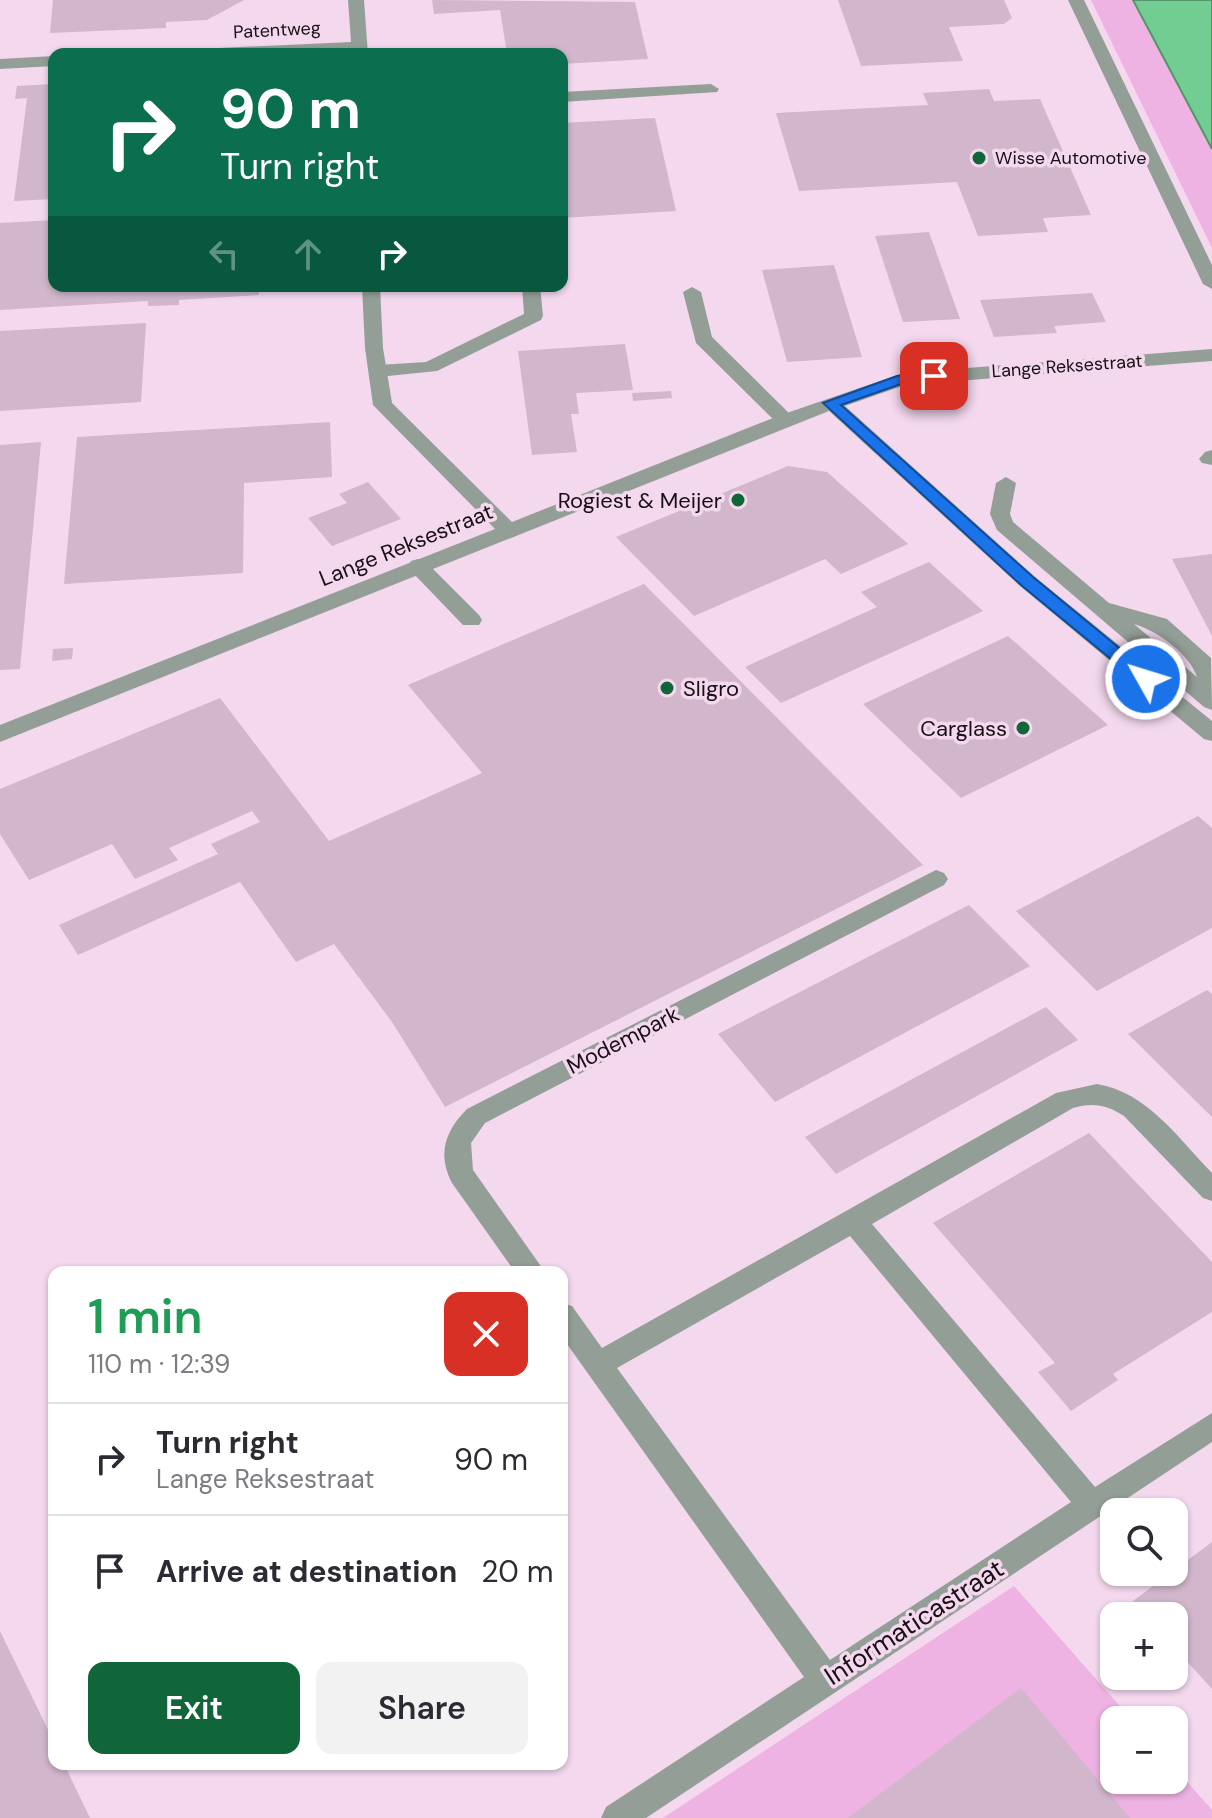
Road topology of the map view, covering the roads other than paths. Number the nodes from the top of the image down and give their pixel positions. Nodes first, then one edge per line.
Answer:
1 (356, 0) edge
2 (1076, 0) edge
3 (359, 48) edge
4 (48, 61) edge
5 (0, 64) edge
6 (711, 89) dead end
7 (568, 97) edge
8 (1212, 284) edge
9 (371, 292) edge
10 (532, 292) edge
11 (692, 292) dead end
12 (1212, 355) edge
13 (378, 371) junction
14 (831, 403) junction
15 (785, 420) junction
16 (1006, 483) dead end
17 (508, 530) junction
18 (418, 566) junction
19 (1101, 607) junction
20 (471, 620) dead end
21 (1212, 691) edge
22 (1212, 702) edge
23 (1212, 733) edge
24 (0, 734) edge
25 (936, 879) dead end
26 (1212, 1190) edge
27 (853, 1221) junction
28 (527, 1266) edge
29 (568, 1324) edge
30 (597, 1365) junction
31 (1212, 1426) edge
32 (1092, 1505) junction
33 (826, 1681) junction
34 (617, 1818) edge

1 - 3 street
2 - 8 street
4 - 5 street
6 - 7 street
9 - 13 street
10 - 13 street
11 - 15 street
12 - 14 street, Lange Reksestraat
13 - 17 street
14 - 15 street, Lange Reksestraat
14 - 23 street
15 - 17 street, Lange Reksestraat
16 - 19 street
17 - 18 street, Lange Reksestraat
18 - 20 street
18 - 24 street, Lange Reksestraat
19 - 21 street
19 - 22 street
25 - 28 street, Modempark
26 - 27 street
27 - 30 street
27 - 32 street
29 - 30 street
30 - 33 street
31 - 32 street, Informaticastraat
32 - 33 street, Informaticastraat
33 - 34 street, Informaticastraat

